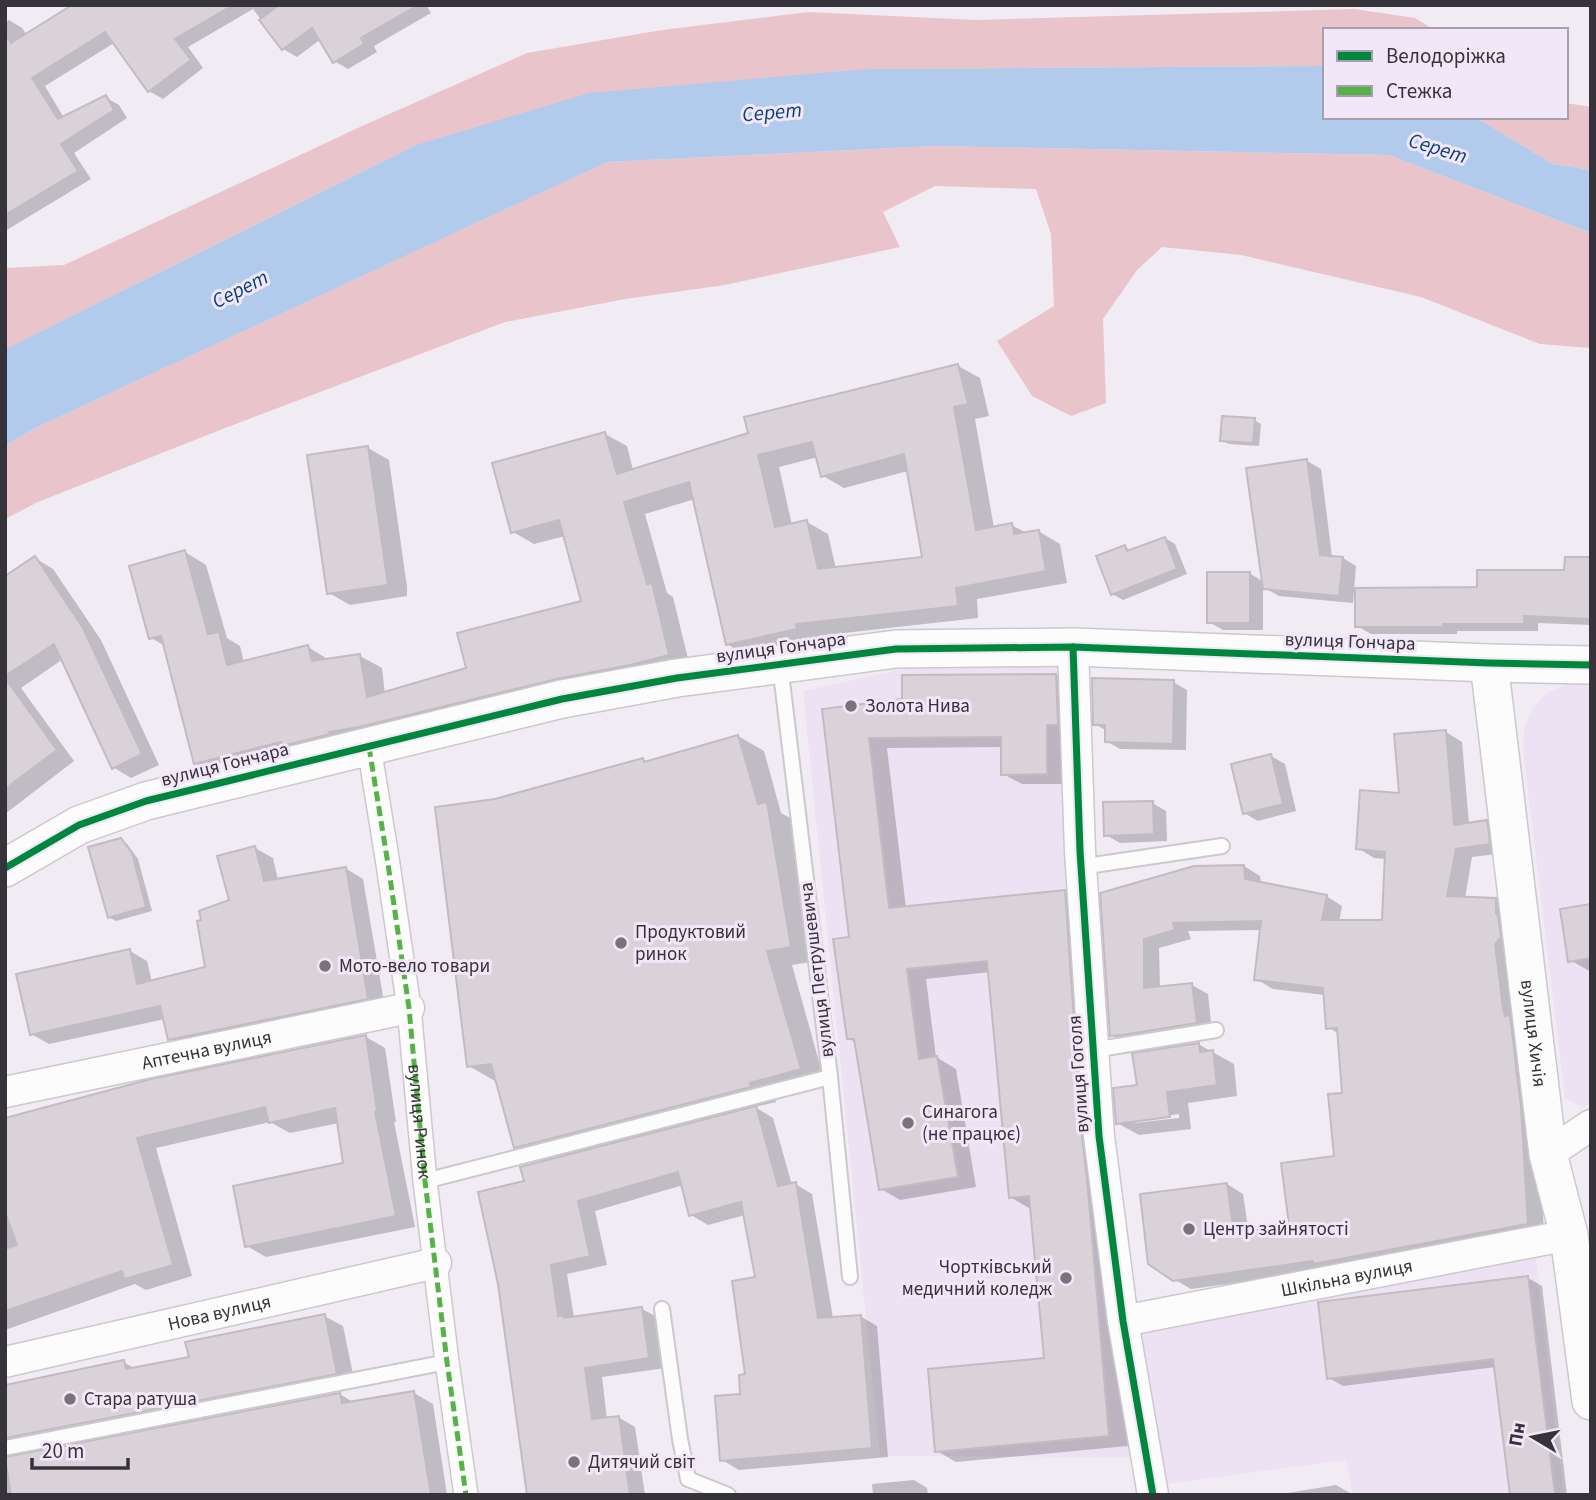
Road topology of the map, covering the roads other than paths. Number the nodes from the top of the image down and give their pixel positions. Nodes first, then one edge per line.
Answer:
1 (1073, 647) junction
2 (780, 663) junction
3 (1489, 663) junction
4 (1591, 665) edge
5 (369, 747) junction
6 (1222, 846) dead end
7 (1080, 867) junction
8 (5, 868) edge
9 (409, 1008) junction
10 (1216, 1030) dead end
11 (1093, 1050) junction
12 (830, 1077) junction
13 (5, 1092) edge
14 (1591, 1125) edge
15 (1548, 1154) junction
16 (425, 1181) junction
17 (1569, 1235) junction
18 (436, 1264) junction
19 (850, 1277) dead end
20 (662, 1309) dead end
21 (1123, 1321) junction
22 (5, 1362) edge
23 (447, 1362) junction
24 (1591, 1401) edge
25 (5, 1448) edge
26 (466, 1495) edge
27 (728, 1495) edge
28 (1153, 1495) edge

1 - 2 street, вулиця Гончара
1 - 3 street, вулиця Гончара
1 - 7 street, вулиця Гоголя
2 - 5 street, вулиця Гончара
2 - 12 lane, вулиця Петрушевича
3 - 4 street, вулиця Гончара
3 - 15 street, вулиця Хичія
5 - 8 street, вулиця Гончара
5 - 9 street, вулиця Ринок
6 - 7 lane
7 - 11 street, вулиця Гоголя
9 - 13 street, Аптечна вулиця
9 - 16 street, вулиця Ринок
10 - 11 lane
11 - 21 street, вулиця Гоголя
12 - 16 lane
12 - 19 lane, вулиця Петрушевича
14 - 15 street
15 - 17 street, вулиця Хичія
16 - 18 street, вулиця Ринок
17 - 21 street, Шкільна вулиця
17 - 24 street, вулиця Хичія
18 - 22 street, Нова вулиця
18 - 23 street, вулиця Ринок
20 - 27 lane
21 - 28 street, вулиця Гоголя
23 - 25 lane
23 - 26 street, вулиця Ринок

